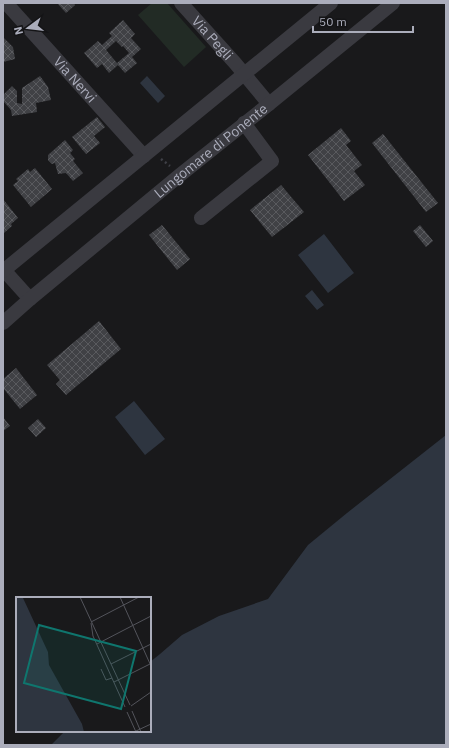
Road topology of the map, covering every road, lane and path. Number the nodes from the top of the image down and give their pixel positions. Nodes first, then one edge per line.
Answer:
1 (6, 3) edge
2 (181, 3) edge
3 (331, 3) edge
4 (393, 3) edge
5 (244, 74) junction
6 (269, 104) junction
7 (244, 124) junction
8 (144, 156) junction
9 (201, 218) dead end
10 (3, 270) edge
11 (30, 299) junction
12 (3, 323) edge

1 - 8 street, Via Nervi
2 - 5 street, Via Pegli
3 - 5 street
4 - 6 street, Lungomare di Ponente
5 - 6 street, Via Pegli
5 - 8 street
6 - 7 street, Lungomare di Ponente
7 - 9 street
7 - 11 street, Lungomare di Ponente
8 - 10 street
10 - 11 street
11 - 12 street, Lungomare di Ponente

